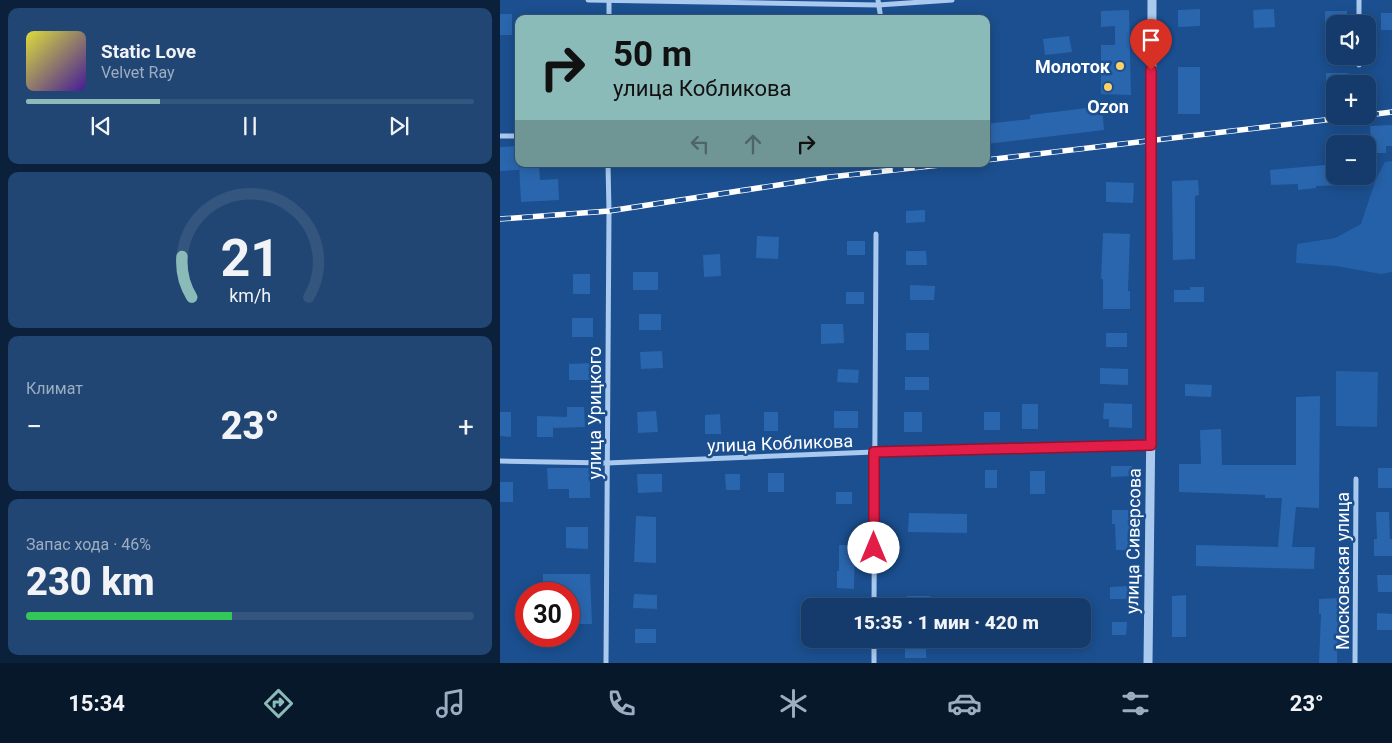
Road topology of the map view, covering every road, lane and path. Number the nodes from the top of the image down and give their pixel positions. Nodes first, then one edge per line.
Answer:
1 (588, 0) edge
2 (609, 0) edge
3 (952, 0) edge
4 (1152, 0) edge
5 (1359, 0) edge
6 (878, 2) edge
7 (609, 15) edge
8 (880, 15) edge
9 (1359, 15) edge
10 (500, 136) edge
11 (515, 136) edge
12 (608, 167) edge
13 (876, 234) dead end
14 (1151, 445) junction
15 (874, 452) junction
16 (500, 461) edge
17 (607, 464) junction
18 (1356, 479) dead end
19 (874, 598) edge
20 (874, 648) edge
21 (606, 663) edge
22 (874, 663) edge
23 (1148, 663) edge
24 (1355, 663) edge

1 - 2 street
2 - 6 street
2 - 7 street
3 - 6 street
4 - 14 street, улица Сиверсова
5 - 9 street
6 - 8 street
10 - 11 street
12 - 17 street, улица Урицкого
13 - 15 street
14 - 15 street, улица Кобликова
14 - 23 street, улица Сиверсова
15 - 17 street, улица Кобликова
15 - 19 street
16 - 17 street, улица Кобликова
17 - 21 street, улица Урицкого
18 - 24 street, Московская улица
20 - 22 street

